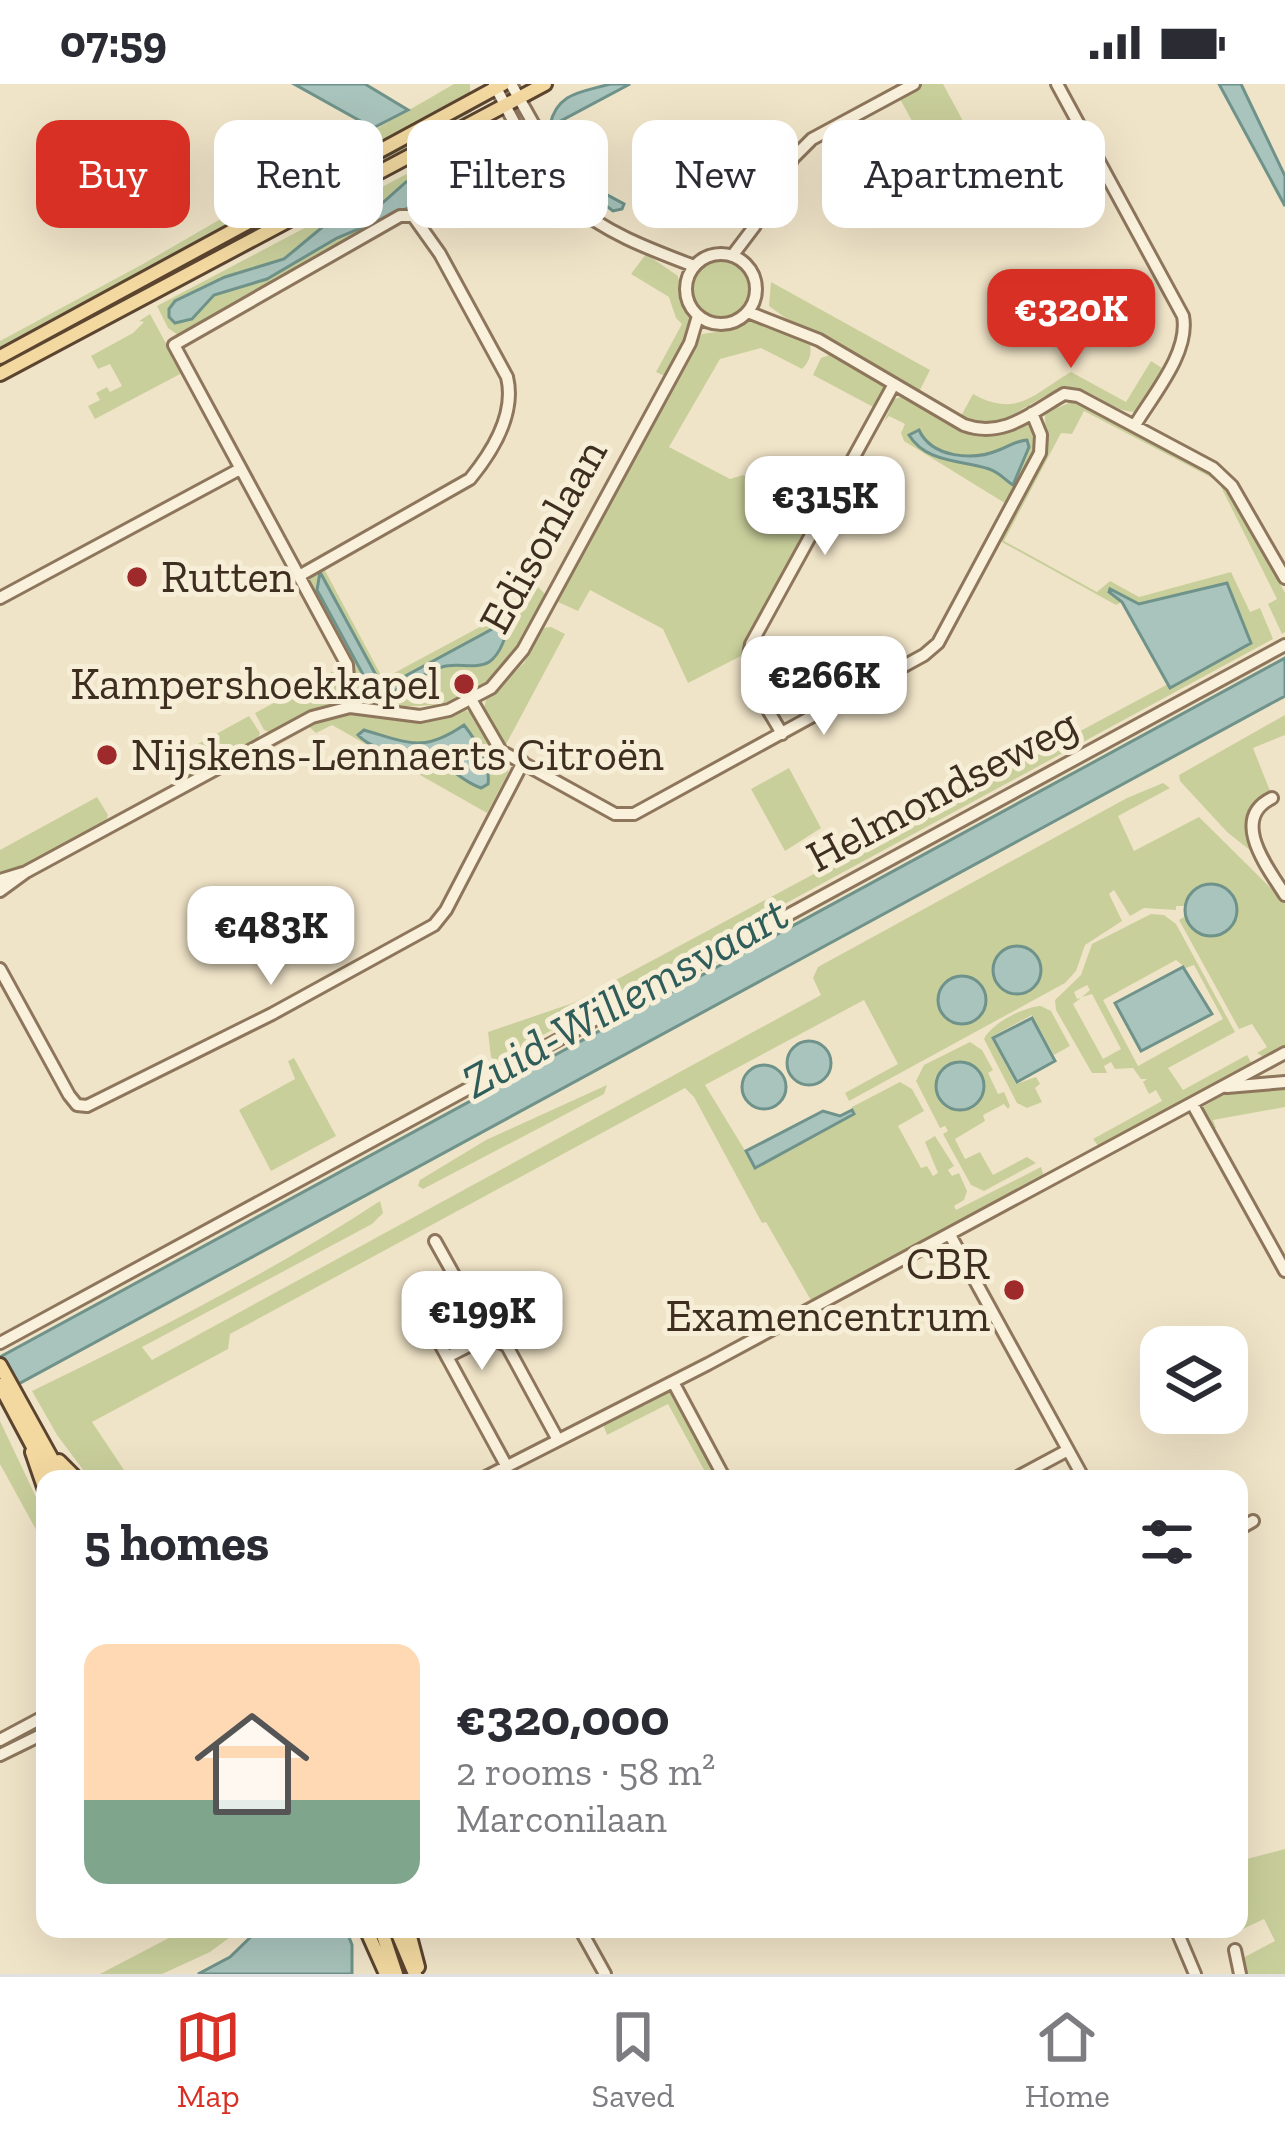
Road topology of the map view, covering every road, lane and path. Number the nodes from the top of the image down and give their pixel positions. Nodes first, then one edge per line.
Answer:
1 (544, 84) edge
2 (914, 84) edge
3 (1057, 84) edge
4 (505, 87) edge
5 (504, 104) junction
6 (514, 120) edge
7 (526, 120) edge
8 (608, 224) edge
9 (737, 259) junction
10 (692, 271) junction
11 (751, 306) junction
12 (703, 319) junction
13 (0, 357) edge
14 (0, 374) edge
15 (894, 384) junction
16 (1032, 413) junction
17 (1136, 425) junction
18 (240, 470) junction
19 (299, 575) junction
20 (1285, 578) edge
21 (0, 598) edge
22 (1285, 645) edge
23 (472, 701) junction
24 (350, 707) junction
25 (782, 734) junction
26 (523, 762) junction
27 (1272, 798) dead end
28 (26, 872) junction
29 (0, 880) edge
30 (0, 891) edge
31 (1285, 896) edge
32 (0, 969) edge
33 (1282, 1059) edge
34 (1285, 1082) edge
35 (1224, 1088) junction
36 (1192, 1105) junction
37 (950, 1234) junction
38 (435, 1240) dead end
39 (1285, 1271) edge
40 (421, 1309) dead end
41 (488, 1336) junction
42 (0, 1343) edge
43 (447, 1357) junction
44 (0, 1365) edge
45 (673, 1382) junction
46 (0, 1384) edge
47 (558, 1440) junction
48 (38, 1441) junction
49 (1068, 1450) junction
50 (506, 1465) junction
51 (36, 1470) edge
52 (47, 1470) edge
53 (57, 1470) edge
54 (68, 1470) edge
55 (497, 1470) edge
56 (720, 1470) edge
57 (1031, 1470) edge
58 (1079, 1470) edge
59 (1253, 1521) dead end
60 (1248, 1524) edge
61 (36, 1721) edge
62 (36, 1737) edge
63 (0, 1740) edge
64 (0, 1755) edge
65 (370, 1938) edge
66 (384, 1938) edge
67 (400, 1938) edge
68 (410, 1938) edge
69 (585, 1938) edge
70 (1180, 1938) edge
71 (1235, 1950) dead end
72 (386, 1974) edge
73 (396, 1974) edge
74 (417, 1974) edge
75 (605, 1974) edge
76 (1195, 1974) edge
77 (1240, 1974) edge

1 - 4 main road
2 - 9 street
3 - 17 street
4 - 5 main road
4 - 7 street
4 - 13 main road
5 - 6 street
5 - 14 main road
8 - 10 street
9 - 10 street
9 - 11 street
10 - 12 street
11 - 12 street
11 - 15 street
12 - 23 street, Edisonlaan
15 - 16 street
15 - 25 street
16 - 17 street
16 - 25 street
17 - 20 street
18 - 19 street
18 - 19 street
18 - 21 street
19 - 24 street
22 - 42 street, Helmondseweg
23 - 24 street
23 - 26 street
24 - 28 street
25 - 26 street
26 - 32 street
27 - 31 street
28 - 29 street
28 - 30 street
33 - 35 street
34 - 35 street
35 - 36 street
36 - 37 street
36 - 39 street
37 - 45 street
37 - 49 street
38 - 41 street
40 - 43 street
41 - 43 street
41 - 47 street
43 - 50 street
44 - 48 main road
45 - 47 street
45 - 56 street
46 - 48 main road
47 - 50 street
48 - 51 main road
48 - 52 main road
48 - 53 main road
48 - 54 main road
49 - 57 street
49 - 58 street
50 - 55 street
59 - 60 street
61 - 63 street
62 - 64 street
65 - 72 main road
66 - 73 main road
67 - 74 main road
68 - 74 main road
69 - 75 street
70 - 76 street
71 - 77 street

